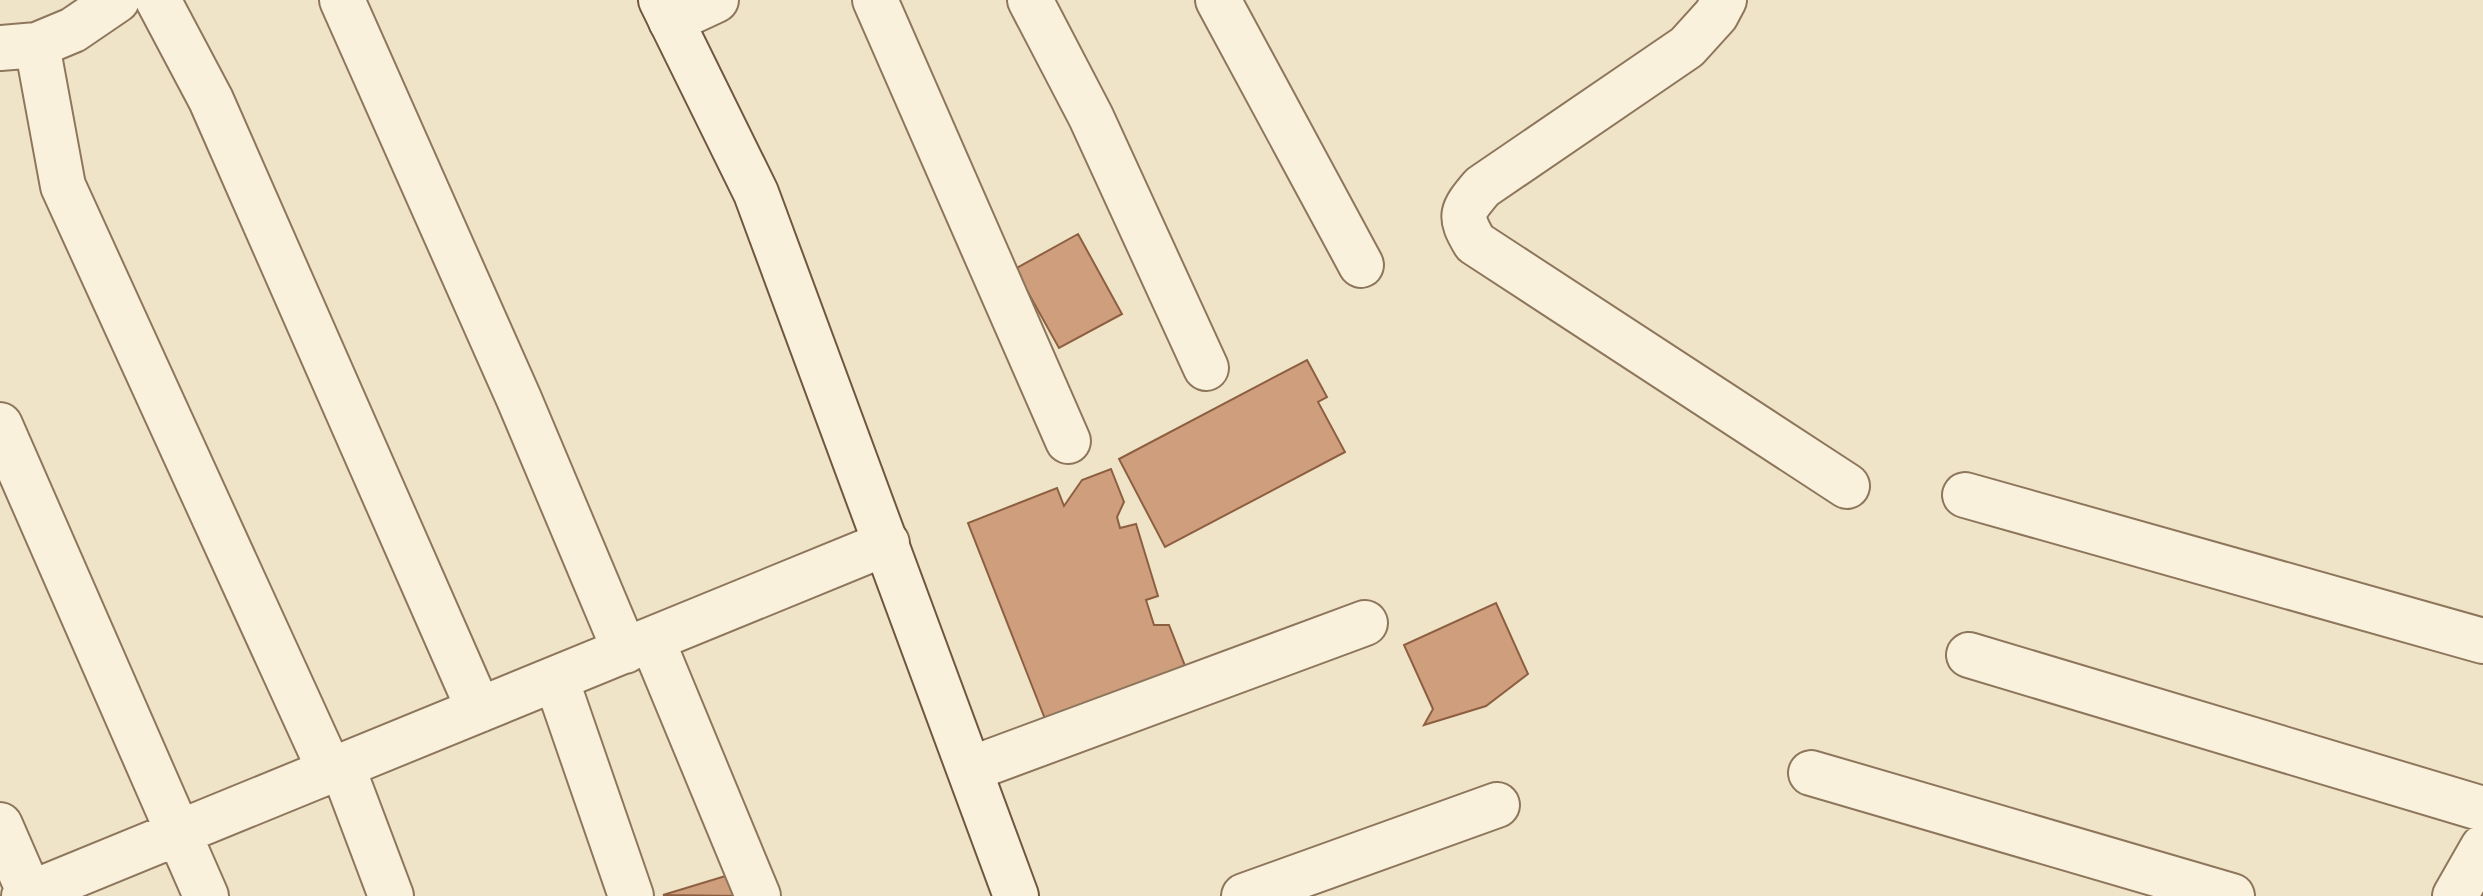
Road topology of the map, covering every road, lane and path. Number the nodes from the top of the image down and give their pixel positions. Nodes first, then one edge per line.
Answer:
1 (117, 0) edge
2 (158, 0) edge
3 (342, 0) edge
4 (716, 0) edge
5 (875, 0) edge
6 (1030, 0) edge
7 (1218, 0) edge
8 (1724, 0) edge
9 (666, 10) edge
10 (18, 46) edge
11 (1361, 265) dead end
12 (1206, 368) dead end
13 (0, 425) edge
14 (1068, 441) dead end
15 (1847, 486) dead end
16 (1965, 495) dead end
17 (887, 543) junction
18 (1365, 623) dead end
19 (2483, 641) edge
20 (639, 646) junction
21 (1969, 655) dead end
22 (556, 679) junction
23 (479, 710) junction
24 (336, 769) junction
25 (971, 769) junction
26 (1811, 773) dead end
27 (1497, 805) dead end
28 (2483, 809) edge
29 (0, 825) edge
30 (180, 832) junction
31 (2483, 847) edge
32 (34, 894) edge
33 (206, 896) edge
34 (391, 896) edge
35 (631, 896) edge
36 (758, 896) edge
37 (1016, 896) edge
38 (1244, 896) edge
39 (2232, 896) edge
40 (2455, 896) edge

1 - 10 street
2 - 23 street
3 - 20 street
4 - 9 street
5 - 14 street
6 - 12 street
7 - 11 street
8 - 15 street
9 - 17 street
10 - 24 street
13 - 30 street
16 - 19 street
17 - 20 street
17 - 25 street
18 - 25 street
20 - 22 street
20 - 36 street
21 - 28 street
22 - 23 street
22 - 35 street
23 - 24 street
24 - 30 street
24 - 34 street
25 - 37 street
26 - 39 street
27 - 38 street
29 - 32 street
30 - 32 street
30 - 33 street
31 - 40 street

